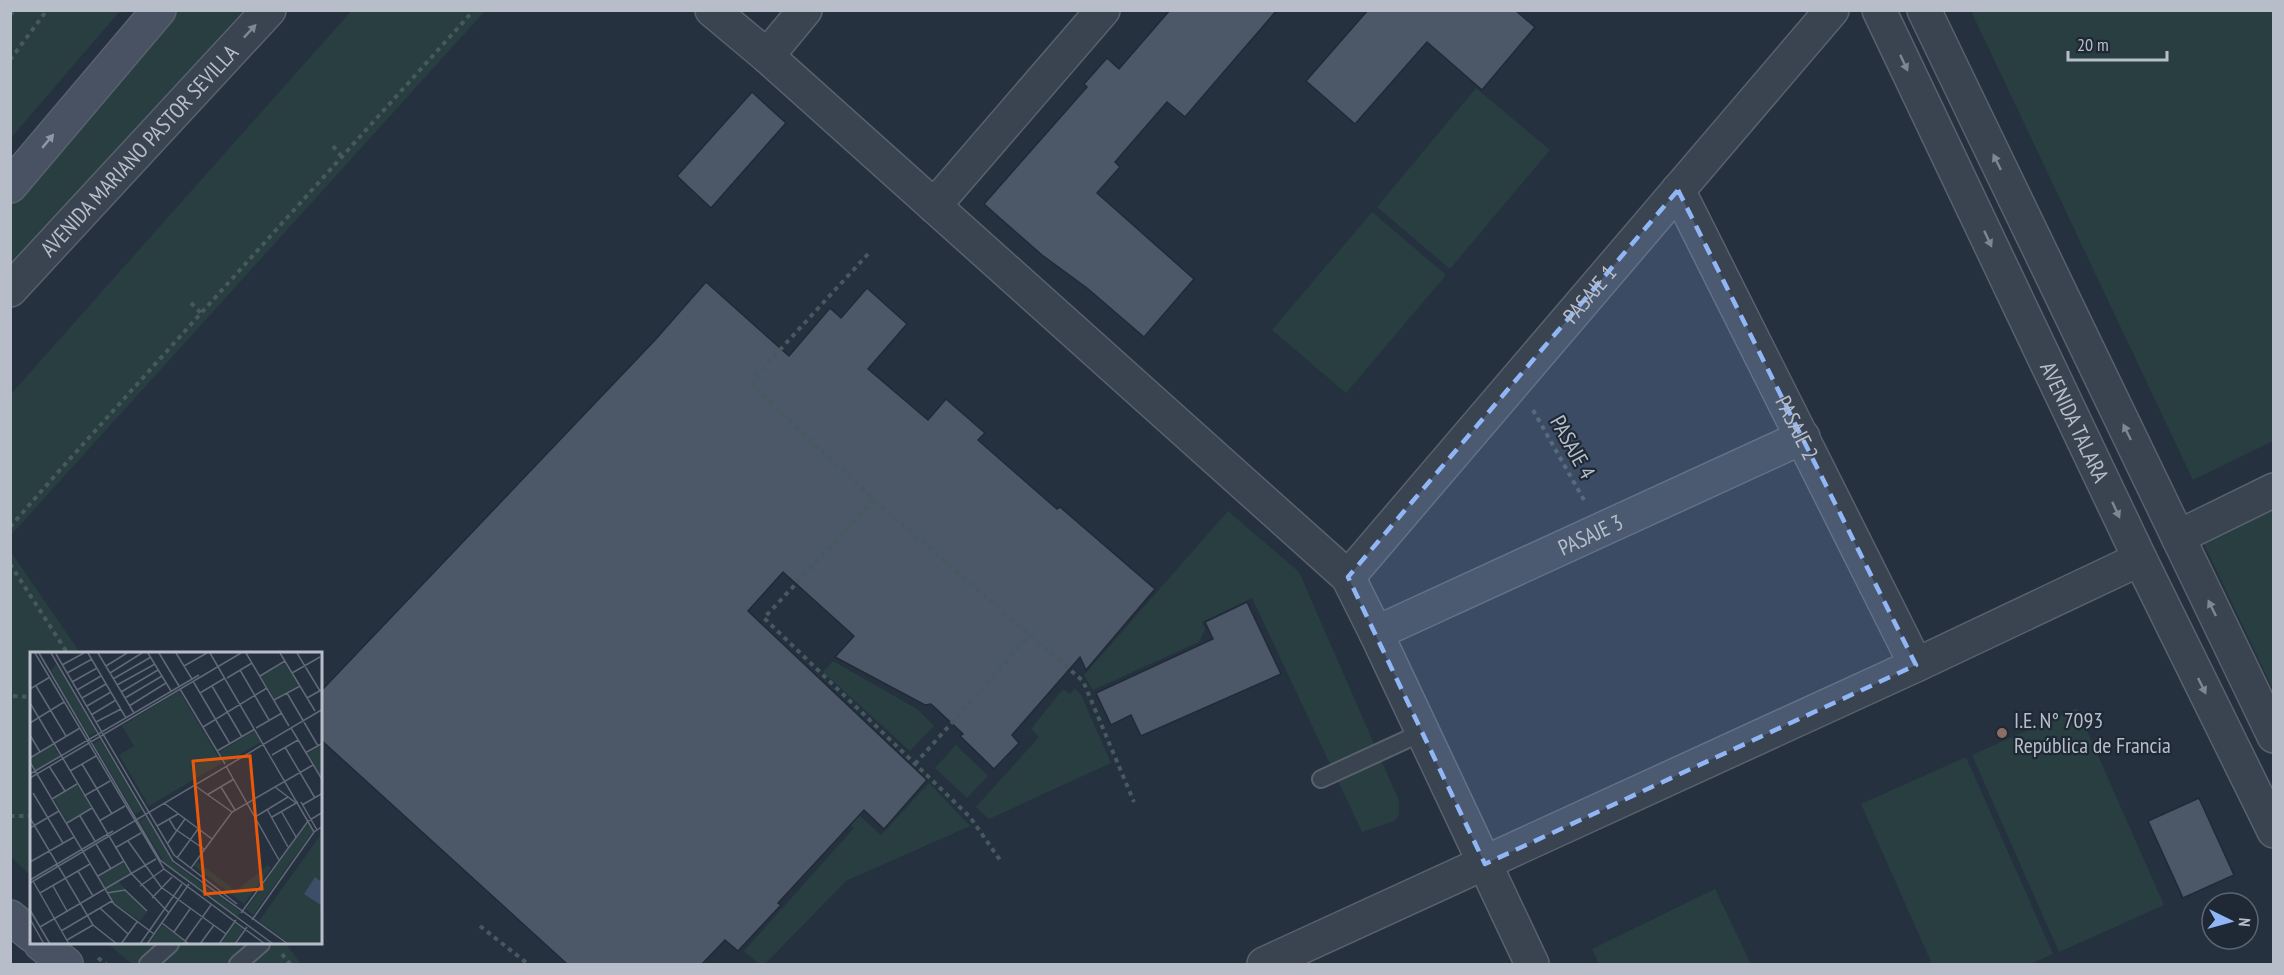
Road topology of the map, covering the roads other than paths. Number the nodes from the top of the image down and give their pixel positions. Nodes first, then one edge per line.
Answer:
1 (159, 10) edge
2 (269, 10) edge
3 (712, 10) edge
4 (805, 10) edge
5 (1103, 10) edge
6 (1832, 10) edge
7 (1879, 10) edge
8 (1924, 10) edge
9 (767, 56) junction
10 (10, 186) edge
11 (1678, 190) junction
12 (934, 206) junction
13 (10, 290) edge
14 (1803, 437) junction
15 (2274, 490) edge
16 (2178, 537) junction
17 (2140, 559) junction
18 (1348, 577) junction
19 (1376, 633) junction
20 (1916, 665) junction
21 (1423, 732) junction
22 (2274, 736) edge
23 (1321, 779) dead end
24 (2274, 831) edge
25 (1485, 864) junction
26 (10, 917) edge
27 (30, 933) edge
28 (42, 945) edge
29 (169, 945) edge
30 (260, 945) edge
31 (66, 964) edge
32 (148, 964) edge
33 (238, 964) edge
34 (1264, 964) edge
35 (1532, 964) edge

10 -> 1 main road
13 -> 2 street, AVENIDA MARIANO PASTOR SEVILLA
3 - 9 street
4 - 9 street
5 - 12 street
6 - 11 street, PASAJE 1
7 -> 17 street, AVENIDA TALARA
16 -> 8 street, AVENIDA TALARA
9 - 12 street
11 - 14 street, PASAJE 2
11 - 18 street, PASAJE 1
12 - 18 street
14 - 19 street, PASAJE 3
14 - 20 street, PASAJE 2
15 - 16 street
22 -> 16 street, AVENIDA TALARA
17 - 20 street
17 -> 24 street, AVENIDA TALARA
18 - 19 street
19 - 21 street
20 - 25 street
21 - 23 lane
21 - 25 street
25 - 34 street
25 - 35 street
26 - 27 main road
28 - 31 main road
29 - 32 lane
30 - 33 lane

